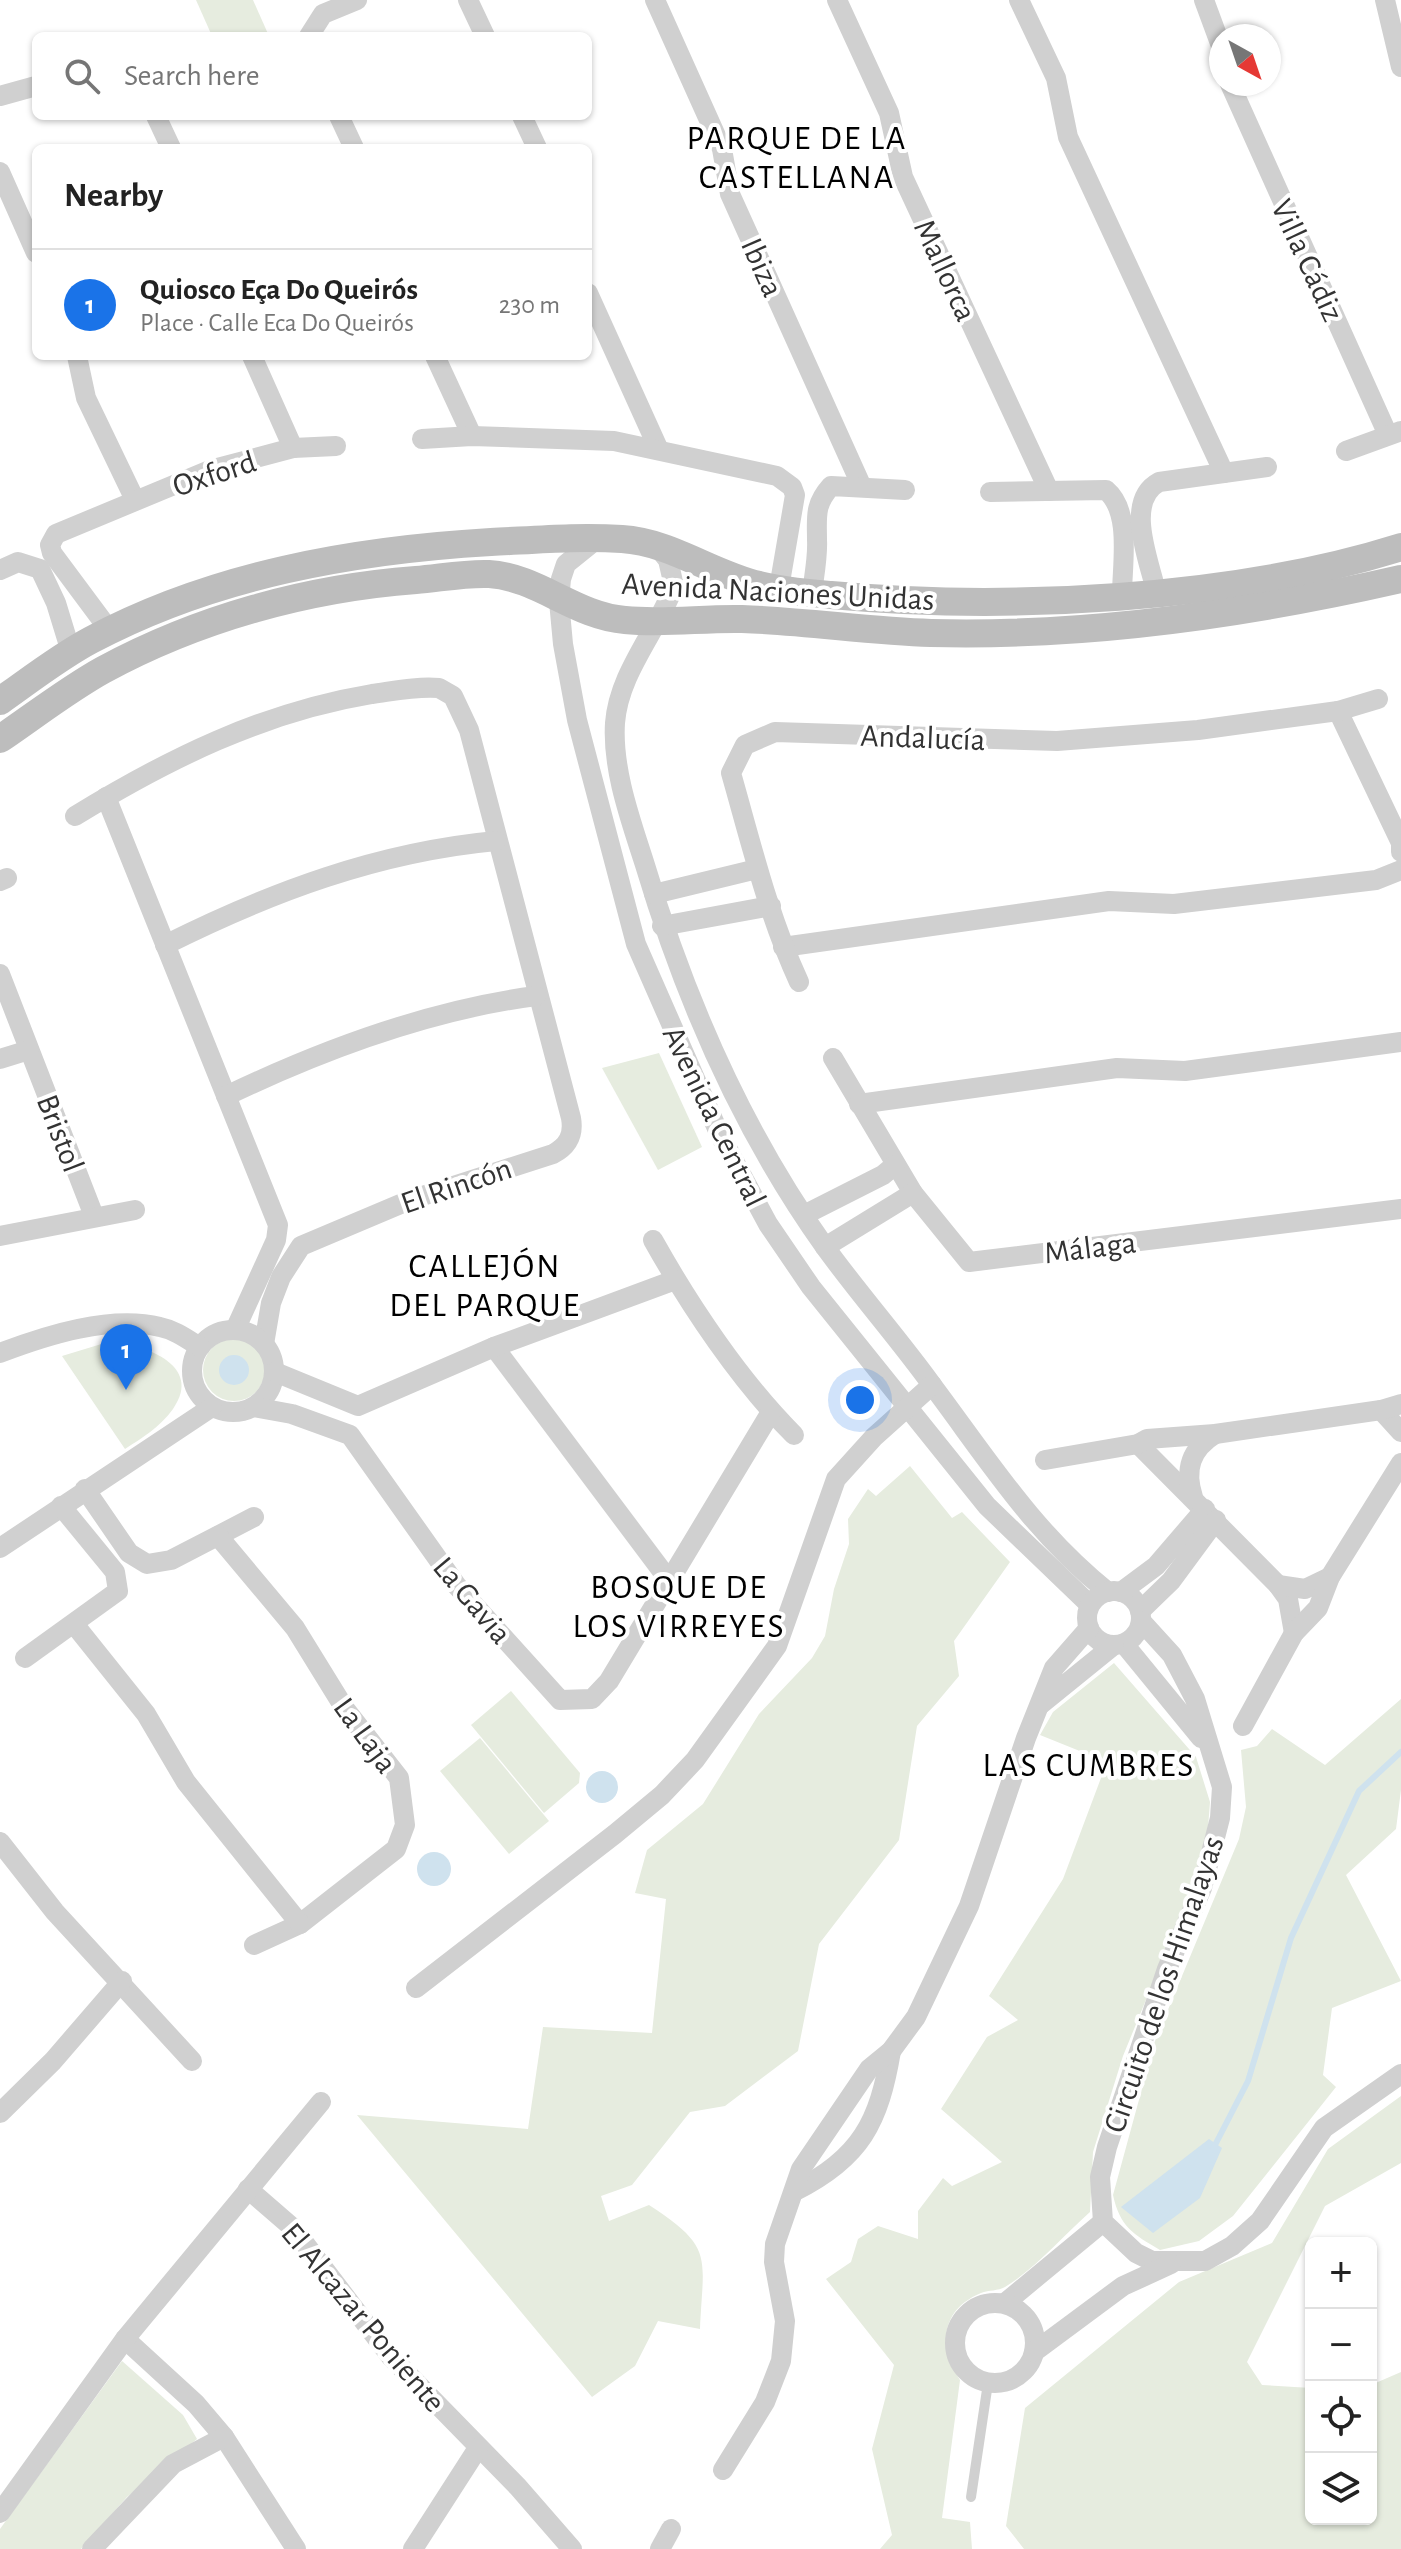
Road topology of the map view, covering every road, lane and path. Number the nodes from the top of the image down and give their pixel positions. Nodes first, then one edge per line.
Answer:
1 (357, 0) edge
2 (468, 0) edge
3 (655, 0) edge
4 (837, 0) edge
5 (1019, 0) edge
6 (1204, 0) edge
7 (1385, 0) edge
8 (1213, 24) edge
9 (312, 32) edge
10 (483, 32) edge
11 (1401, 67) edge
12 (32, 87) edge
13 (0, 96) edge
14 (1236, 96) edge
15 (158, 120) edge
16 (341, 120) edge
17 (524, 120) edge
18 (169, 144) edge
19 (352, 144) edge
20 (535, 144) edge
21 (0, 172) edge
22 (32, 244) edge
23 (592, 302) edge
24 (78, 360) edge
25 (254, 360) edge
26 (437, 360) edge
27 (1395, 433) edge
28 (472, 436) junction
29 (422, 439) dead end
30 (336, 446) dead end
31 (293, 448) junction
32 (659, 450) junction
33 (1346, 451) dead end
34 (1267, 467) dead end
35 (1224, 473) junction
36 (862, 487) junction
37 (905, 490) dead end
38 (1049, 491) junction
39 (990, 492) dead end
40 (135, 500) junction
41 (597, 539) junction
42 (656, 545) junction
43 (1401, 547) edge
44 (0, 570) edge
45 (1401, 579) edge
46 (779, 588) junction
47 (1191, 588) junction
48 (1156, 591) junction
49 (812, 593) junction
50 (1122, 595) junction
51 (907, 600) junction
52 (559, 601) junction
53 (1193, 618) junction
54 (657, 620) junction
55 (110, 631) junction
56 (907, 632) junction
57 (71, 652) junction
58 (1378, 699) dead end
59 (0, 701) edge
60 (1338, 711) junction
61 (0, 739) edge
62 (106, 797) junction
63 (75, 816) dead end
64 (496, 841) junction
65 (1401, 852) edge
66 (757, 869) junction
67 (1401, 870) edge
68 (654, 894) junction
69 (771, 906) junction
70 (662, 926) junction
71 (165, 945) junction
72 (783, 947) junction
73 (0, 974) edge
74 (799, 982) dead end
75 (536, 996) junction
76 (696, 1008) junction
77 (667, 1018) junction
78 (1401, 1042) edge
79 (29, 1050) junction
80 (833, 1058) dead end
81 (0, 1059) edge
82 (226, 1096) junction
83 (859, 1104) junction
84 (895, 1165) junction
85 (913, 1193) junction
86 (1401, 1209) edge
87 (135, 1210) dead end
88 (804, 1215) junction
89 (94, 1216) junction
90 (0, 1236) edge
91 (653, 1240) dead end
92 (825, 1247) junction
93 (675, 1280) junction
94 (880, 1317) junction
95 (235, 1330) junction
96 (852, 1339) junction
97 (264, 1344) junction
98 (200, 1347) junction
99 (494, 1347) junction
100 (0, 1353) edge
101 (275, 1372) junction
102 (932, 1385) junction
103 (212, 1407) junction
104 (254, 1407) junction
105 (906, 1407) junction
106 (1391, 1407) edge
107 (771, 1412) junction
108 (1401, 1432) edge
109 (1215, 1434) junction
110 (794, 1435) dead end
111 (1138, 1444) junction
112 (1045, 1460) dead end
113 (1401, 1463) edge
114 (85, 1489) junction
115 (61, 1506) junction
116 (1205, 1509) junction
117 (1025, 1514) junction
118 (254, 1517) dead end
119 (1009, 1529) junction
120 (218, 1536) junction
121 (0, 1548) edge
122 (1330, 1577) junction
123 (668, 1579) junction
124 (1278, 1585) junction
125 (1115, 1592) junction
126 (1090, 1605) junction
127 (1141, 1616) junction
128 (74, 1624) junction
129 (1089, 1628) junction
130 (1294, 1633) junction
131 (1119, 1645) junction
132 (25, 1658) dead end
133 (1037, 1707) junction
134 (1243, 1726) dead end
135 (1207, 1747) junction
136 (0, 1842) edge
137 (300, 1924) junction
138 (254, 1945) dead end
139 (122, 1981) junction
140 (416, 1988) dead end
141 (891, 2051) junction
142 (192, 2061) dead end
143 (1401, 2074) edge
144 (321, 2102) dead end
145 (0, 2113) edge
146 (248, 2189) junction
147 (795, 2191) junction
148 (1103, 2222) junction
149 (1172, 2264) junction
150 (1005, 2303) junction
151 (125, 2339) junction
152 (1034, 2352) junction
153 (988, 2383) junction
154 (224, 2437) junction
155 (478, 2448) junction
156 (723, 2470) dead end
157 (971, 2497) dead end
158 (0, 2513) edge
159 (671, 2529) dead end
160 (92, 2549) edge
161 (296, 2549) edge
162 (413, 2549) edge
163 (572, 2549) edge
164 (660, 2549) edge

1 - 9 street
2 - 10 street
3 - 36 street, Ibiza
4 - 38 street, Mallorca
5 - 35 street
6 - 8 street
7 - 11 street
12 - 13 street
14 - 27 street, Villa Cádiz
15 - 18 street
16 - 19 street
17 - 20 street
21 - 22 street
23 - 32 street
24 - 40 street, Oxford
25 - 31 street, Oxford
26 - 28 street
27 - 33 street, Villa Cádiz
28 - 29 street
28 - 32 street
30 - 31 street, Oxford
31 - 40 street, Oxford
32 - 46 street
34 - 35 street
35 - 48 street
36 - 37 street
36 - 49 street
38 - 39 street
38 - 50 street
40 - 55 street, Oxford
41 - 42 street, Avenida Naciones Unidas
41 - 52 street, Avenida Central
41 - 55 street, Avenida Naciones Unidas
42 - 46 street, Avenida Naciones Unidas
42 - 54 street, Avenida Central
43 - 47 street, Avenida Naciones Unidas
44 - 57 street
45 - 53 street, Avenida Naciones Unidas
46 - 49 street, Avenida Naciones Unidas
47 - 48 street, Avenida Naciones Unidas
47 - 53 street
48 - 50 street, Avenida Naciones Unidas
49 - 51 street, Avenida Naciones Unidas
50 - 51 street, Avenida Naciones Unidas
51 - 56 street
52 - 54 street, Avenida Naciones Unidas
52 - 61 street, Avenida Naciones Unidas
52 - 77 street, Avenida Central
53 - 56 street, Avenida Naciones Unidas
54 - 56 street, Avenida Naciones Unidas
54 - 68 street, Avenida Central
55 - 57 street, Avenida Naciones Unidas
57 - 59 street, Avenida Naciones Unidas
58 - 60 street, Andalucía
60 - 65 street
60 - 66 street, Andalucía
62 - 63 street, El Rincón
62 - 64 street, El Rincón
62 - 71 street
64 - 71 street
64 - 75 street, El Rincón
66 - 68 street
66 - 69 street, Andalucía
67 - 72 street
68 - 70 street, Avenida Central
69 - 70 street
69 - 72 street
70 - 76 street, Avenida Central
71 - 82 street
72 - 74 street
73 - 79 street, Bristol
75 - 82 street
75 - 97 street, El Rincón
76 - 77 street
76 - 88 street, Avenida Central
77 - 96 street, Avenida Central
78 - 83 street
79 - 81 street
79 - 89 street, Bristol
80 - 83 street
82 - 95 street
83 - 84 street
84 - 85 street
84 - 88 street
85 - 86 street, Málaga
85 - 92 street
87 - 89 street, Bristol
88 - 92 street, Avenida Central
89 - 90 street, Bristol
91 - 93 street
92 - 94 street, Avenida Central
93 - 99 street
93 - 107 street
94 - 96 street
94 - 102 street, Avenida Central
95 - 97 street
95 - 98 street
96 - 105 street, Avenida Central
97 - 101 street
98 - 100 street
98 - 103 street
99 - 101 street
99 - 123 street
101 - 104 street
102 - 105 street
102 - 117 street, Avenida Central
103 - 104 street
103 - 114 street
104 - 123 street, La Gavia
105 - 119 street, Avenida Central
105 - 140 street
106 - 108 street
106 - 109 street
107 - 110 street
107 - 123 street, La Gavia
109 - 111 street
109 - 116 street
111 - 112 street
111 - 116 street
113 - 122 street
114 - 115 street
114 - 120 street
115 - 121 street
115 - 128 street
116 - 124 street
116 - 125 street
116 - 127 street
117 - 119 street
117 - 125 street, Avenida Central
118 - 120 street
119 - 126 street, Avenida Central
120 - 137 street, La Laja
122 - 124 street
122 - 130 street
124 - 130 street
125 - 126 street
125 - 127 street
126 - 129 street
127 - 131 street
127 - 135 street, Circuito de los Himalayas
128 - 132 street
128 - 137 street
129 - 131 street
129 - 133 street
130 - 134 street
131 - 133 street
131 - 135 street, Circuito de los Himalayas
133 - 141 street
135 - 148 street, Circuito de los Himalayas
136 - 139 street
137 - 138 street, La Laja
139 - 142 street
139 - 145 street
141 - 147 street
141 - 147 street
143 - 149 street
144 - 146 street
146 - 151 street
146 - 155 street, El Alcazar Poniente
147 - 156 street
148 - 149 street
148 - 150 street
149 - 152 street
150 - 152 street
150 - 153 street
151 - 154 street
151 - 158 street
152 - 153 street
153 - 157 lane
154 - 160 street
154 - 161 street
155 - 162 street
155 - 163 street, El Alcazar Poniente
159 - 164 street

